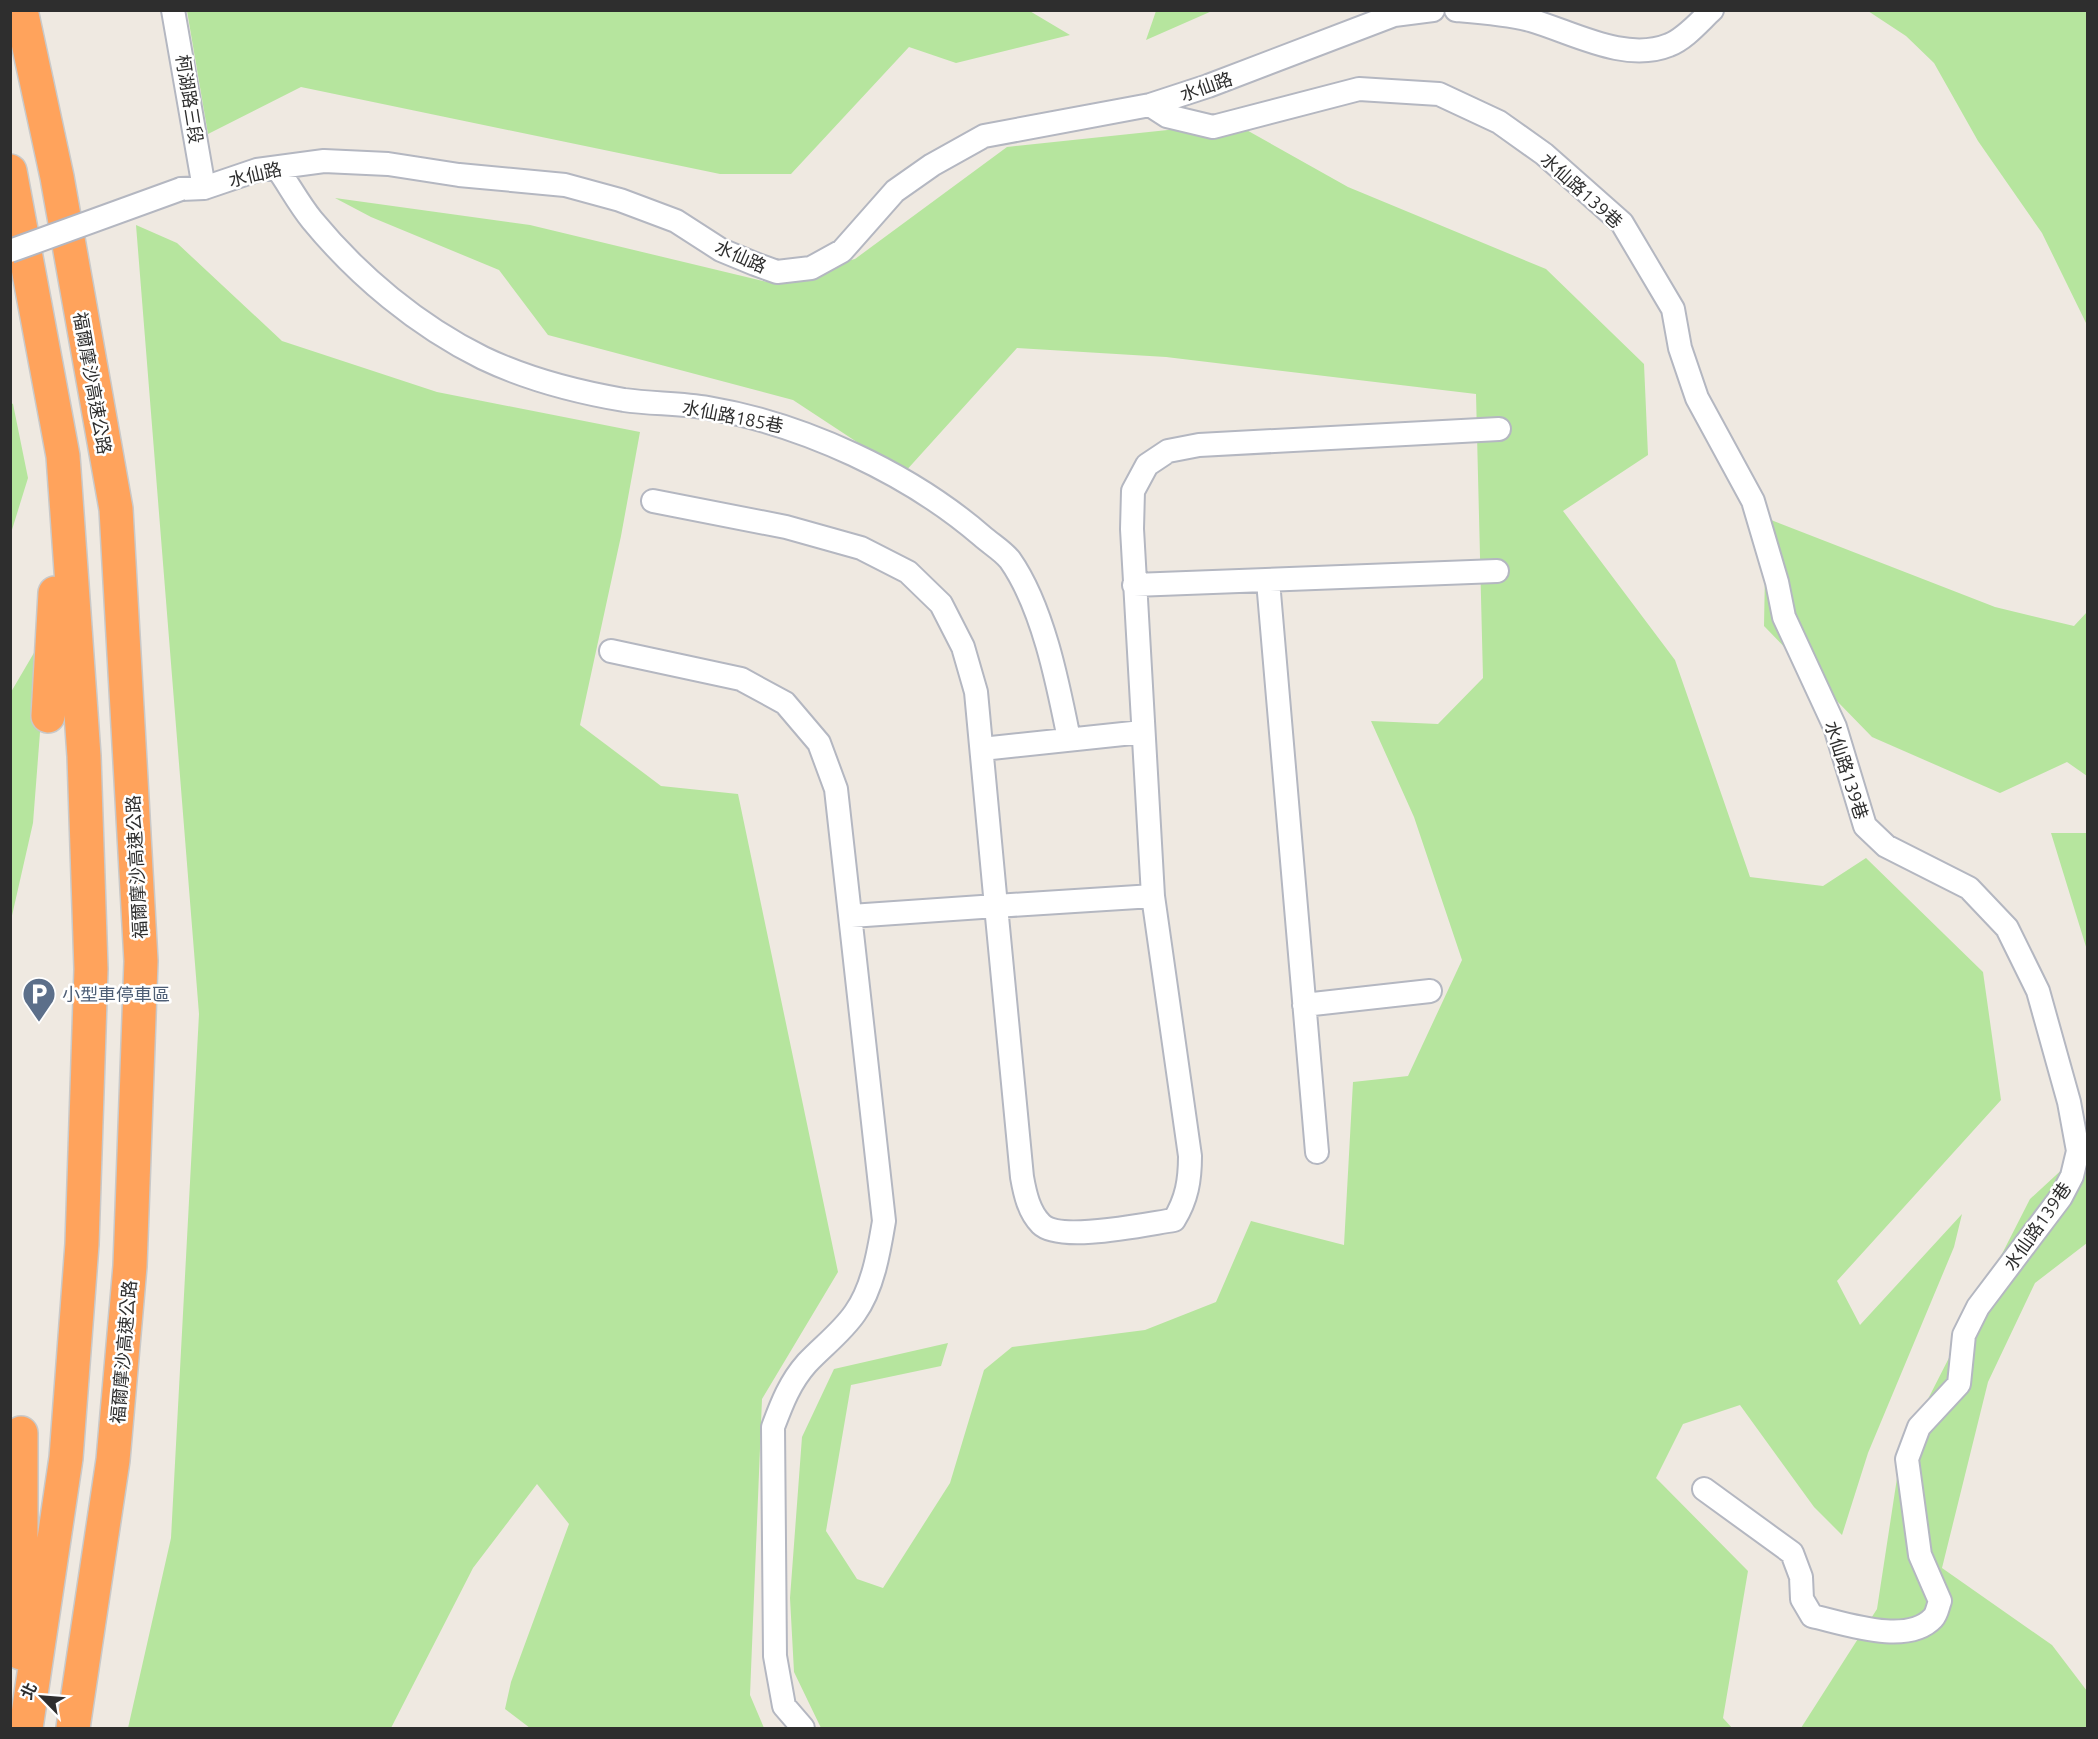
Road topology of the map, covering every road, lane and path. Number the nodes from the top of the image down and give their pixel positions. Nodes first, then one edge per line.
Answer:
1 (21, 10) edge
2 (173, 10) edge
3 (1433, 10) edge
4 (1456, 10) edge
5 (1712, 10) edge
6 (1150, 105) junction
7 (277, 168) junction
8 (10, 171) edge
9 (192, 189) junction
10 (10, 251) edge
11 (1499, 429) dead end
12 (63, 456) junction
13 (653, 501) dead end
14 (1497, 571) dead end
15 (1268, 582) junction
16 (1134, 585) junction
17 (611, 651) dead end
18 (48, 716) dead end
19 (1142, 732) junction
20 (1070, 739) junction
21 (982, 749) junction
22 (1153, 896) junction
23 (996, 906) junction
24 (851, 916) junction
25 (1430, 991) dead end
26 (1304, 1005) junction
27 (1317, 1152) dead end
28 (21, 1433) dead end
29 (1704, 1489) dead end
30 (21, 1728) edge
31 (26, 1728) edge
32 (73, 1728) edge
33 (803, 1728) edge

1 - 32 highway, 福爾摩沙高速公路
2 - 9 street, 柯湖路三段
3 - 6 street, 水仙路
4 - 5 street
6 - 7 street, 水仙路
6 - 29 street, 水仙路139巷
7 - 9 street, 水仙路
7 - 20 street, 水仙路185巷
8 - 12 highway
9 - 10 street, 水仙路, bridge
11 - 16 street
12 - 18 highway
12 - 31 highway
13 - 21 street
14 - 15 street
15 - 16 street
15 - 26 street
16 - 19 street
17 - 24 street
19 - 20 street
19 - 22 street
20 - 21 street
21 - 23 street
22 - 23 street
22 - 23 street
23 - 24 street
24 - 33 street
25 - 26 street
26 - 27 street
28 - 30 highway

